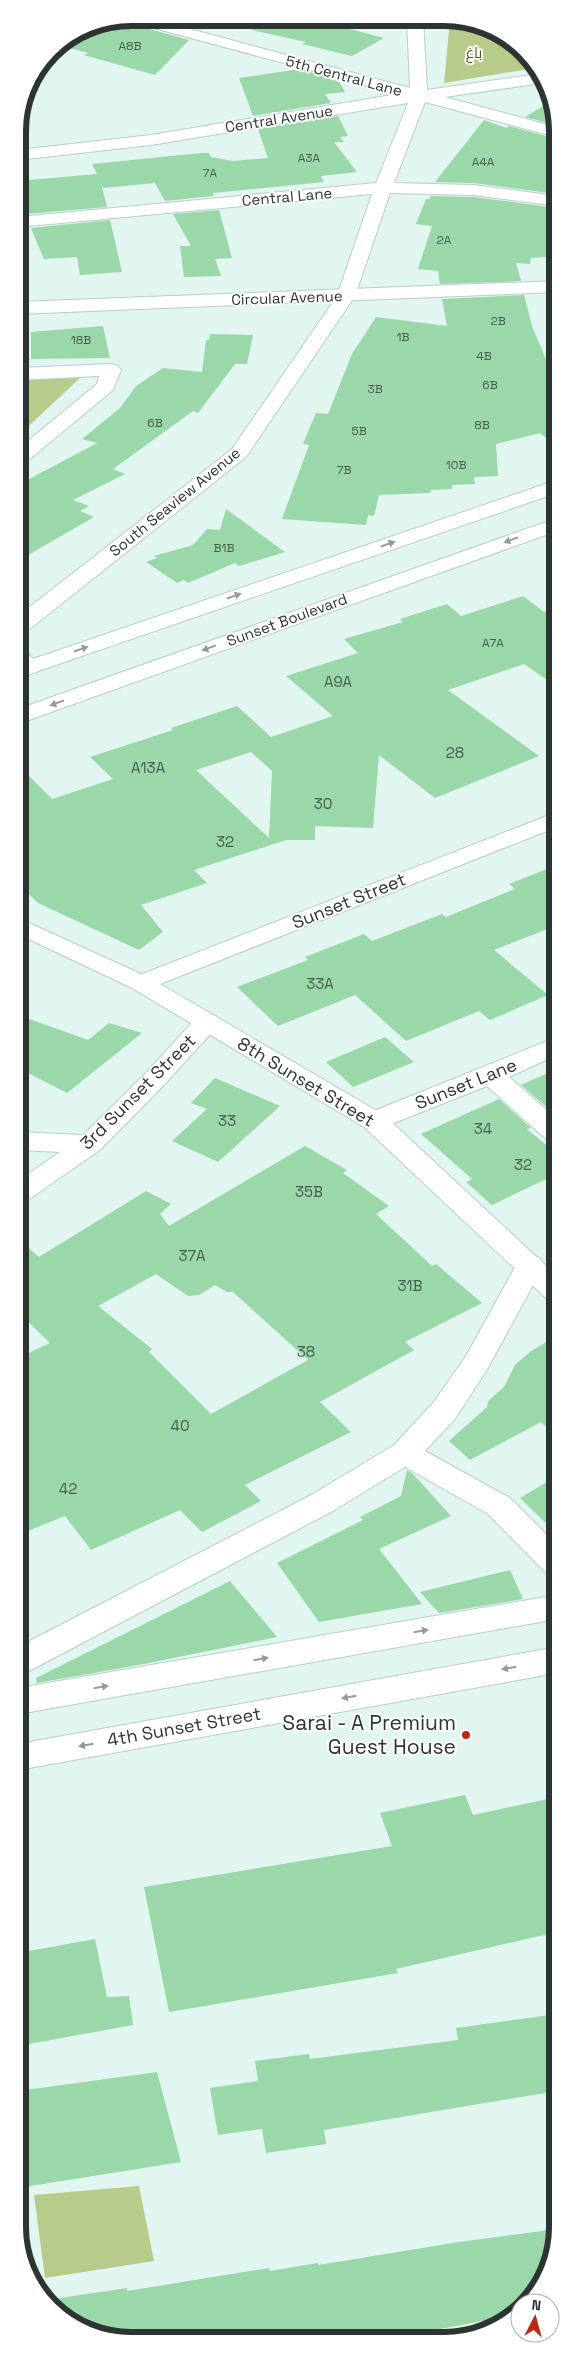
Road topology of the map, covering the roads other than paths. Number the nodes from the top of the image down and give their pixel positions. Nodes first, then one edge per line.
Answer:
1 (162, 26) edge
2 (414, 26) edge
3 (535, 80) edge
4 (419, 96) junction
5 (549, 130) edge
6 (26, 154) edge
7 (383, 188) junction
8 (549, 200) edge
9 (26, 221) edge
10 (549, 286) edge
11 (346, 296) junction
12 (26, 308) edge
13 (26, 374) edge
14 (26, 452) edge
15 (549, 489) edge
16 (549, 527) edge
17 (26, 621) edge
18 (26, 663) edge
19 (26, 714) edge
20 (549, 822) edge
21 (26, 929) edge
22 (141, 983) junction
23 (207, 1022) junction
24 (549, 1049) edge
25 (491, 1075) junction
26 (374, 1121) junction
27 (549, 1127) edge
28 (26, 1141) edge
29 (90, 1144) junction
30 (26, 1188) edge
31 (530, 1265) junction
32 (549, 1284) edge
33 (405, 1454) junction
34 (549, 1557) edge
35 (549, 1608) edge
36 (26, 1658) edge
37 (549, 1661) edge
38 (26, 1700) edge
39 (26, 1757) edge

1 - 4 street, 5th Central Lane
2 - 4 street, South Seaview Avenue
3 - 4 street, Central Avenue
4 - 5 street, 5th Central Lane
4 - 6 street, Central Avenue
4 - 7 street, South Seaview Avenue
7 - 8 street, Central Lane
7 - 9 street, Central Lane
7 - 11 street, South Seaview Avenue
10 - 11 street, Circular Avenue
11 - 12 street, Circular Avenue
11 - 17 street, South Seaview Avenue
13 - 14 street
18 -> 15 street
16 -> 19 street, Sunset Boulevard
20 - 22 street, Sunset Street
21 - 22 street, 8th Sunset Street
22 - 23 street, 8th Sunset Street
23 - 26 street, 8th Sunset Street
23 - 29 street, 3rd Sunset Street
24 - 25 street, Sunset Lane
25 - 26 street, Sunset Lane
25 - 27 street
26 - 31 street, 8th Sunset Street
28 - 29 street
29 - 30 street, 3rd Sunset Street
31 - 32 street, 8th Sunset Street
31 - 33 street
33 - 34 street
33 - 36 street
38 -> 35 street
37 -> 39 street, 4th Sunset Street

